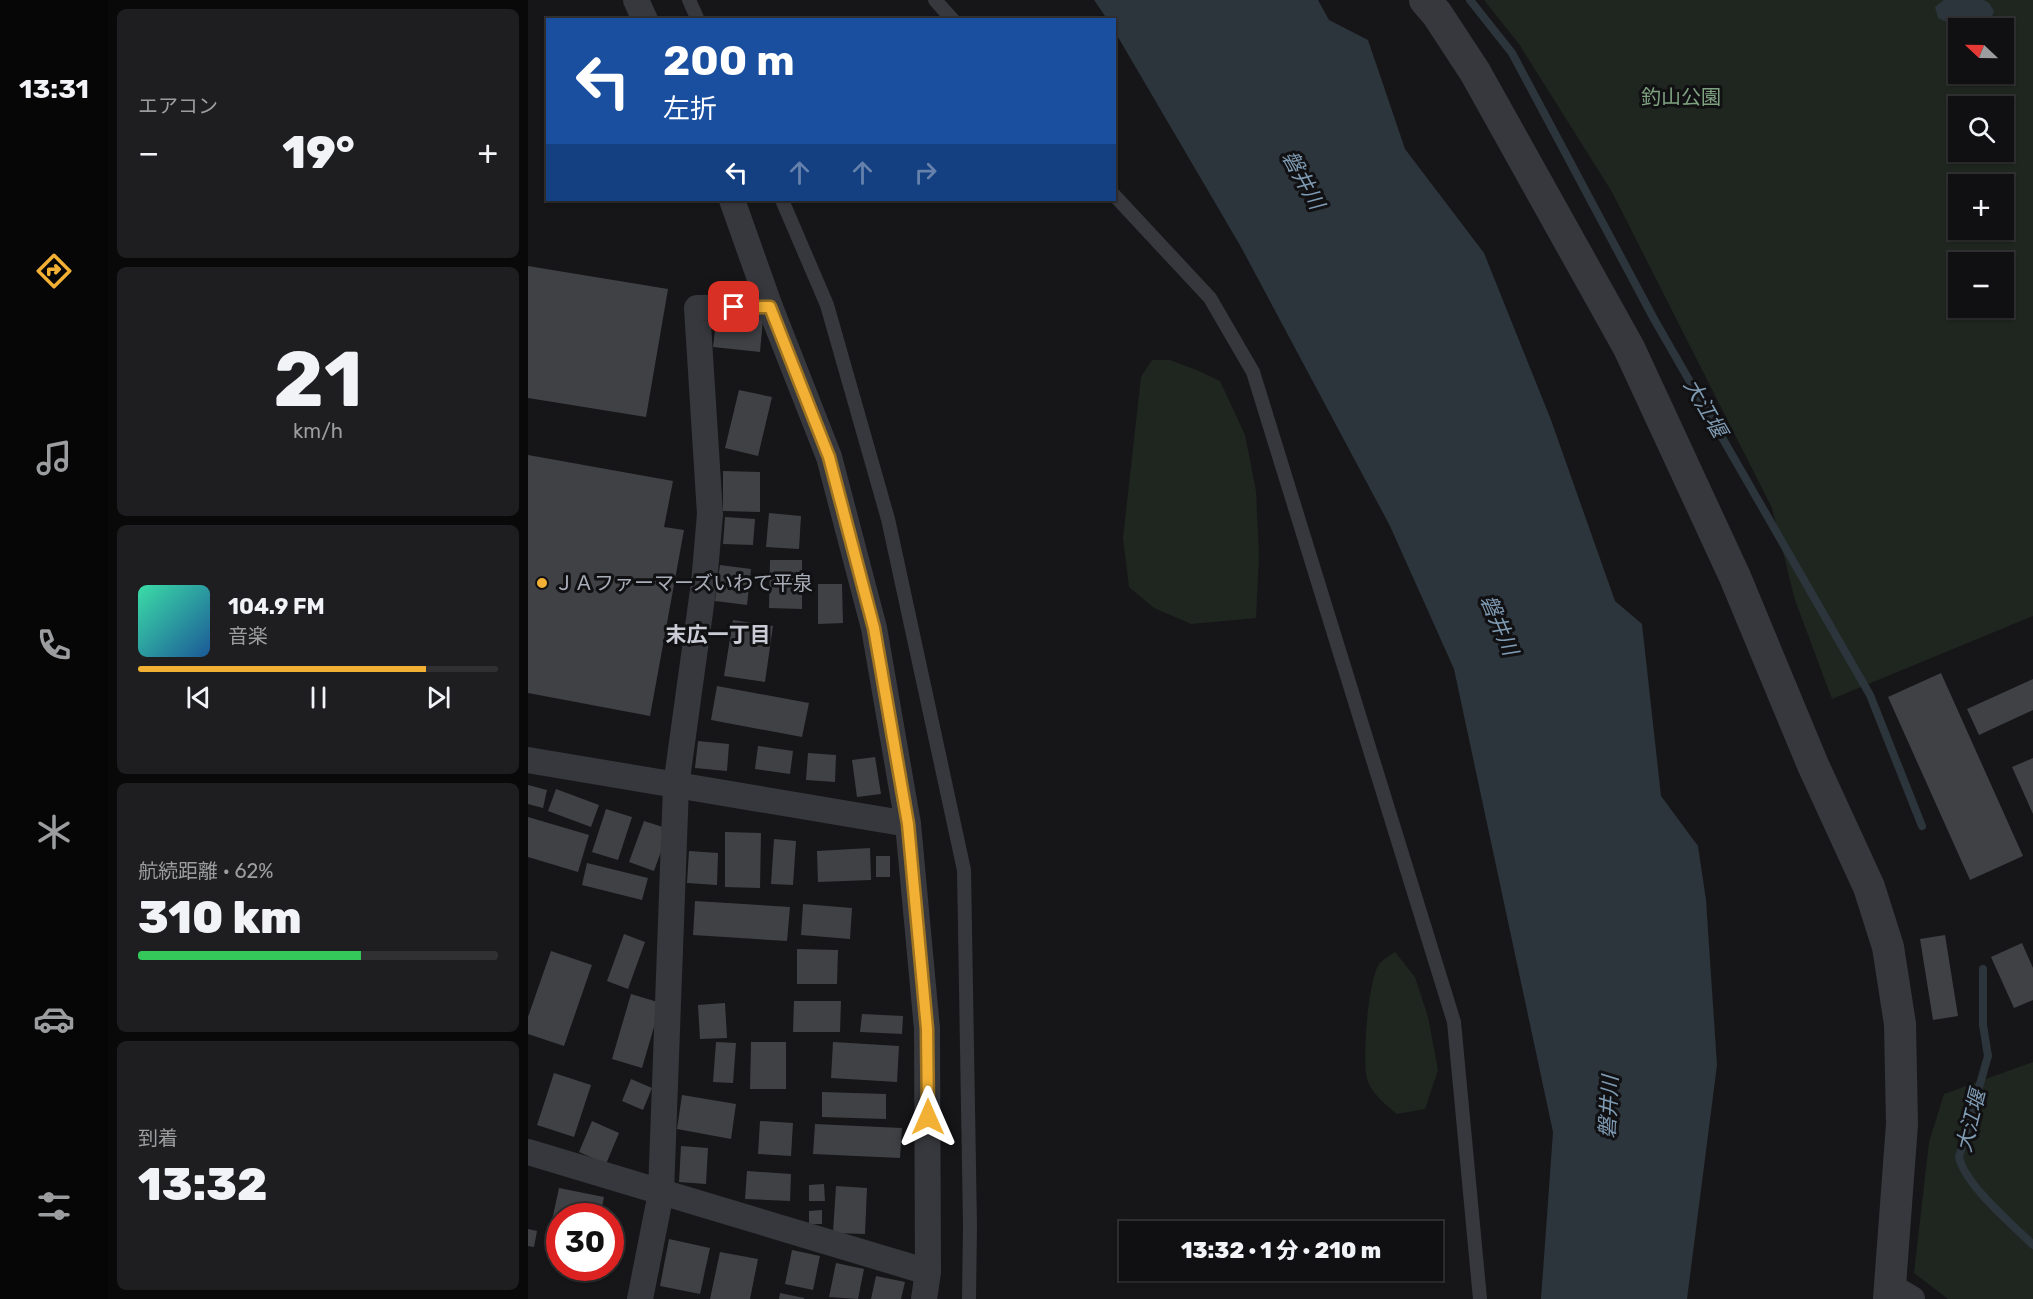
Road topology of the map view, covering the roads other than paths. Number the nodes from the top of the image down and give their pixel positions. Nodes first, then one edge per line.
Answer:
1 (636, 0) edge
2 (689, 0) edge
3 (934, 0) edge
4 (1425, 0) edge
5 (644, 18) edge
6 (697, 18) edge
7 (950, 18) edge
8 (1116, 197) edge
9 (732, 201) edge
10 (782, 201) edge
11 (770, 307) junction
12 (528, 760) edge
13 (676, 786) junction
14 (908, 824) junction
15 (528, 1152) edge
16 (662, 1193) junction
17 (928, 1272) junction
18 (1897, 1295) edge
19 (640, 1299) edge
20 (924, 1299) edge
21 (969, 1299) edge
22 (1479, 1299) edge

1 - 5 street
2 - 6 lane
3 - 7 lane
4 - 18 street
8 - 22 lane
9 - 11 street
10 - 21 lane
11 - 13 street
11 - 14 street
12 - 13 street
13 - 14 street
13 - 16 street
14 - 17 street
15 - 16 street
16 - 17 street
16 - 19 street
17 - 20 street

